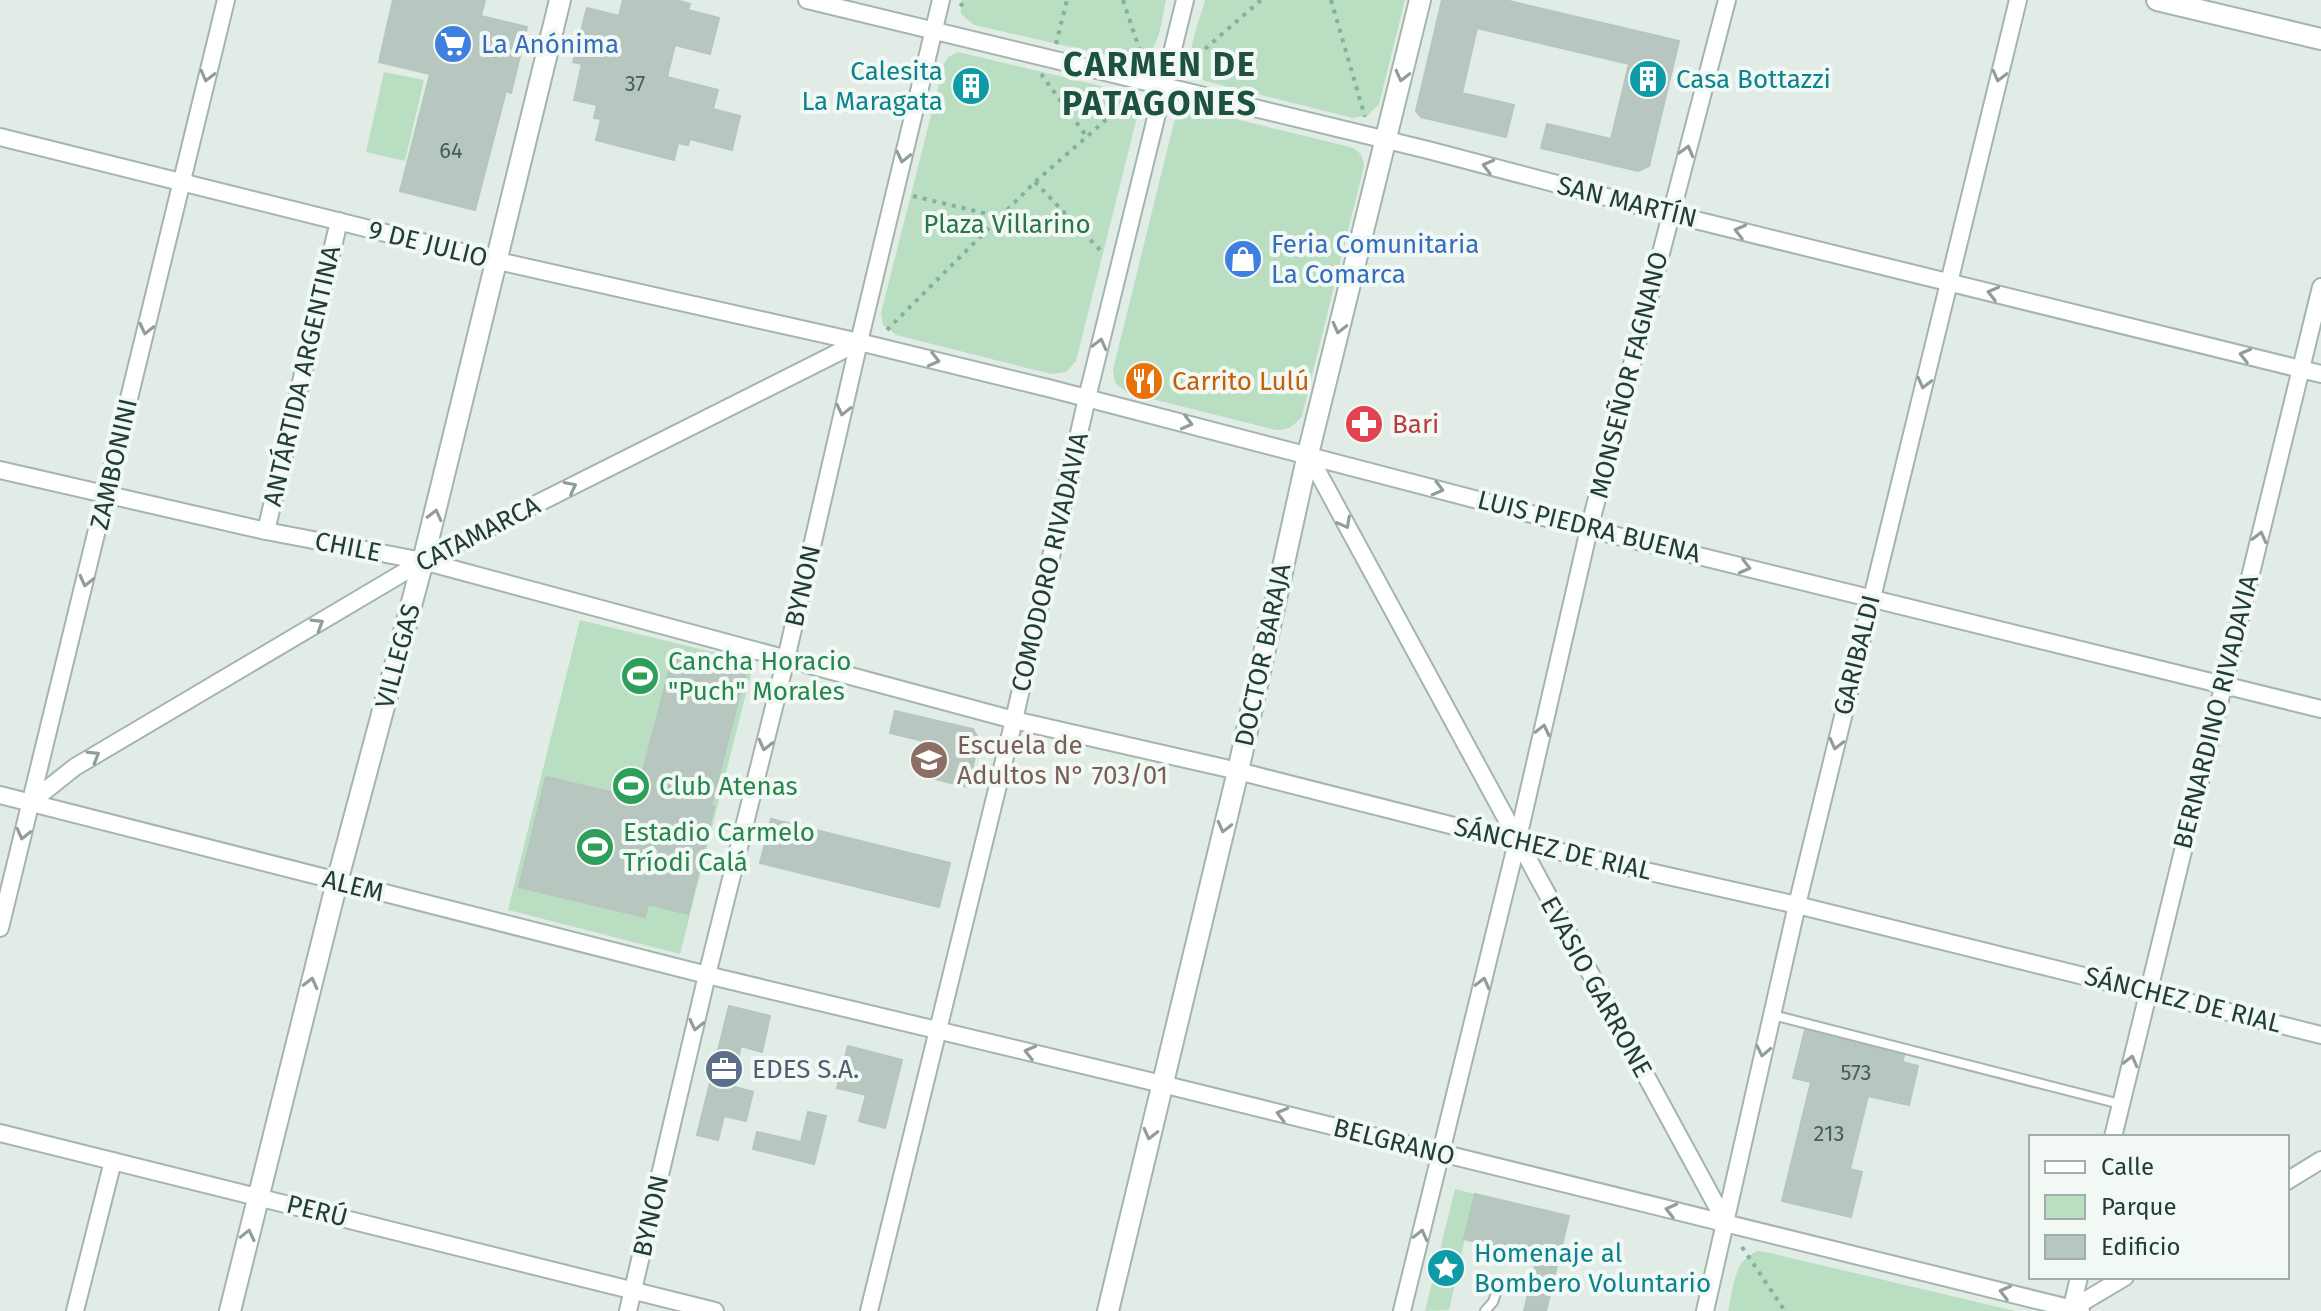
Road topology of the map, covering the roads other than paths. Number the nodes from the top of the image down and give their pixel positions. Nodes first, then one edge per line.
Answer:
1 (226, 0) edge
2 (560, 0) edge
3 (807, 0) edge
4 (941, 0) edge
5 (1185, 0) edge
6 (1420, 0) edge
7 (1727, 0) edge
8 (2018, 0) edge
9 (2157, 0) edge
10 (934, 30) junction
11 (2321, 39) edge
12 (1163, 87) junction
13 (0, 137) edge
14 (1386, 141) junction
15 (181, 183) junction
16 (1671, 214) junction
17 (339, 221) junction
18 (498, 261) junction
19 (1949, 282) junction
20 (2321, 287) edge
21 (859, 342) junction
22 (2301, 369) junction
23 (2321, 374) edge
24 (1087, 398) junction
25 (1308, 454) junction
26 (0, 470) edge
27 (107, 494) junction
28 (1589, 529) junction
29 (266, 531) junction
30 (423, 561) junction
31 (1871, 597) junction
32 (786, 659) junction
33 (2223, 684) junction
34 (2321, 709) edge
35 (1014, 720) junction
36 (1238, 771) junction
37 (0, 795) edge
38 (31, 802) junction
39 (1517, 842) junction
40 (337, 882) junction
41 (1797, 905) junction
42 (0, 928) edge
43 (707, 975) junction
44 (2148, 991) junction
45 (1771, 1015) junction
46 (937, 1029) junction
47 (2321, 1035) edge
48 (1162, 1084) junction
49 (2120, 1104) junction
50 (0, 1133) edge
51 (2113, 1135) edge
52 (1441, 1153) junction
53 (2321, 1160) edge
54 (113, 1161) junction
55 (2289, 1180) edge
56 (257, 1196) junction
57 (1726, 1223) junction
58 (2079, 1279) edge
59 (2122, 1279) edge
60 (1498, 1287) dead end
61 (633, 1292) junction
62 (2074, 1310) edge
63 (75, 1311) edge
64 (230, 1311) edge
65 (628, 1311) edge
66 (715, 1311) edge
67 (869, 1311) edge
68 (1108, 1311) edge
69 (1402, 1311) edge
70 (1485, 1311) edge
71 (1705, 1311) edge

1 -> 15 street, ZAMBONINI
2 - 18 street, VILLEGAS
3 - 10 street, SAN MARTÍN
4 - 10 street, BYNON
5 - 12 street, COMODORO RIVADAVIA
6 -> 14 street, DOCTOR BARAJA
16 -> 7 street, MONSEÑOR FAGNANO
8 -> 19 street, GARIBALDI
9 - 11 street
10 - 12 street, SAN MARTÍN
10 -> 21 street, BYNON
12 - 14 street, SAN MARTÍN
24 -> 12 street, COMODORO RIVADAVIA
13 - 15 street, 9 DE JULIO
16 -> 14 street, SAN MARTÍN
14 -> 25 street, DOCTOR BARAJA
15 - 17 street, 9 DE JULIO
15 -> 27 street, ZAMBONINI
19 -> 16 street, SAN MARTÍN
16 - 28 street, MONSEÑOR FAGNANO
17 - 18 street, 9 DE JULIO
17 - 29 street, ANTÁRTIDA ARGENTINA
18 - 21 street, 9 DE JULIO
30 -> 18 street, VILLEGAS
22 -> 19 street, SAN MARTÍN
19 -> 31 street, GARIBALDI
20 - 22 street, BERNARDINO RIVADAVIA
21 -> 24 street, LUIS PIEDRA BUENA
30 -> 21 street, CATAMARCA
21 -> 32 street, BYNON
22 - 23 street, SAN MARTÍN
33 -> 22 street, BERNARDINO RIVADAVIA
24 -> 25 street, LUIS PIEDRA BUENA
24 - 35 street, COMODORO RIVADAVIA
25 -> 28 street, LUIS PIEDRA BUENA
25 - 36 street, DOCTOR BARAJA
25 -> 39 street, EVASIO GARRONE
26 - 27 street, CHILE
27 - 29 street, CHILE
27 -> 38 street, ZAMBONINI
28 -> 31 street, LUIS PIEDRA BUENA
39 -> 28 street, MONSEÑOR FAGNANO
29 - 30 street, CHILE
30 - 32 street, CHILE
38 -> 30 street, CATAMARCA
30 - 40 street, VILLEGAS
31 - 33 street, LUIS PIEDRA BUENA
31 -> 41 street, GARIBALDI
32 - 35 street, SÁNCHEZ DE RIAL
32 -> 43 street, BYNON
33 - 34 street, LUIS PIEDRA BUENA
33 - 44 street, BERNARDINO RIVADAVIA
35 - 36 street, SÁNCHEZ DE RIAL
35 - 46 street, COMODORO RIVADAVIA
36 - 39 street, SÁNCHEZ DE RIAL
36 -> 48 street, DOCTOR BARAJA
37 - 38 street, ALEM
38 - 40 street, ALEM
38 -> 42 street, ZAMBONINI
39 - 41 street, SÁNCHEZ DE RIAL
52 -> 39 street, MONSEÑOR FAGNANO
39 - 57 street, EVASIO GARRONE
40 - 43 street, ALEM
56 -> 40 street, VILLEGAS
41 - 44 street, SÁNCHEZ DE RIAL
41 - 45 street, GARIBALDI
43 - 46 street, BELGRANO
43 -> 61 street, BYNON
44 - 47 street, SÁNCHEZ DE RIAL
49 -> 44 street, BERNARDINO RIVADAVIA
45 - 49 lane
45 -> 57 street, GARIBALDI
48 -> 46 street, BELGRANO
46 - 67 street, COMODORO RIVADAVIA
52 -> 48 street, BELGRANO
48 -> 68 street, DOCTOR BARAJA
49 - 51 street, BERNARDINO RIVADAVIA
50 - 54 street, PERÚ
57 -> 52 street, BELGRANO
69 -> 52 street, MONSEÑOR FAGNANO
53 - 55 street
54 - 56 street, PERÚ
54 - 63 street
56 - 61 street, PERÚ
64 -> 56 street, VILLEGAS
62 -> 57 street, BELGRANO
57 - 71 street, GARIBALDI
58 - 62 street
59 - 62 street
60 - 70 lane
61 - 65 street, BYNON
61 - 66 street, PERÚ

